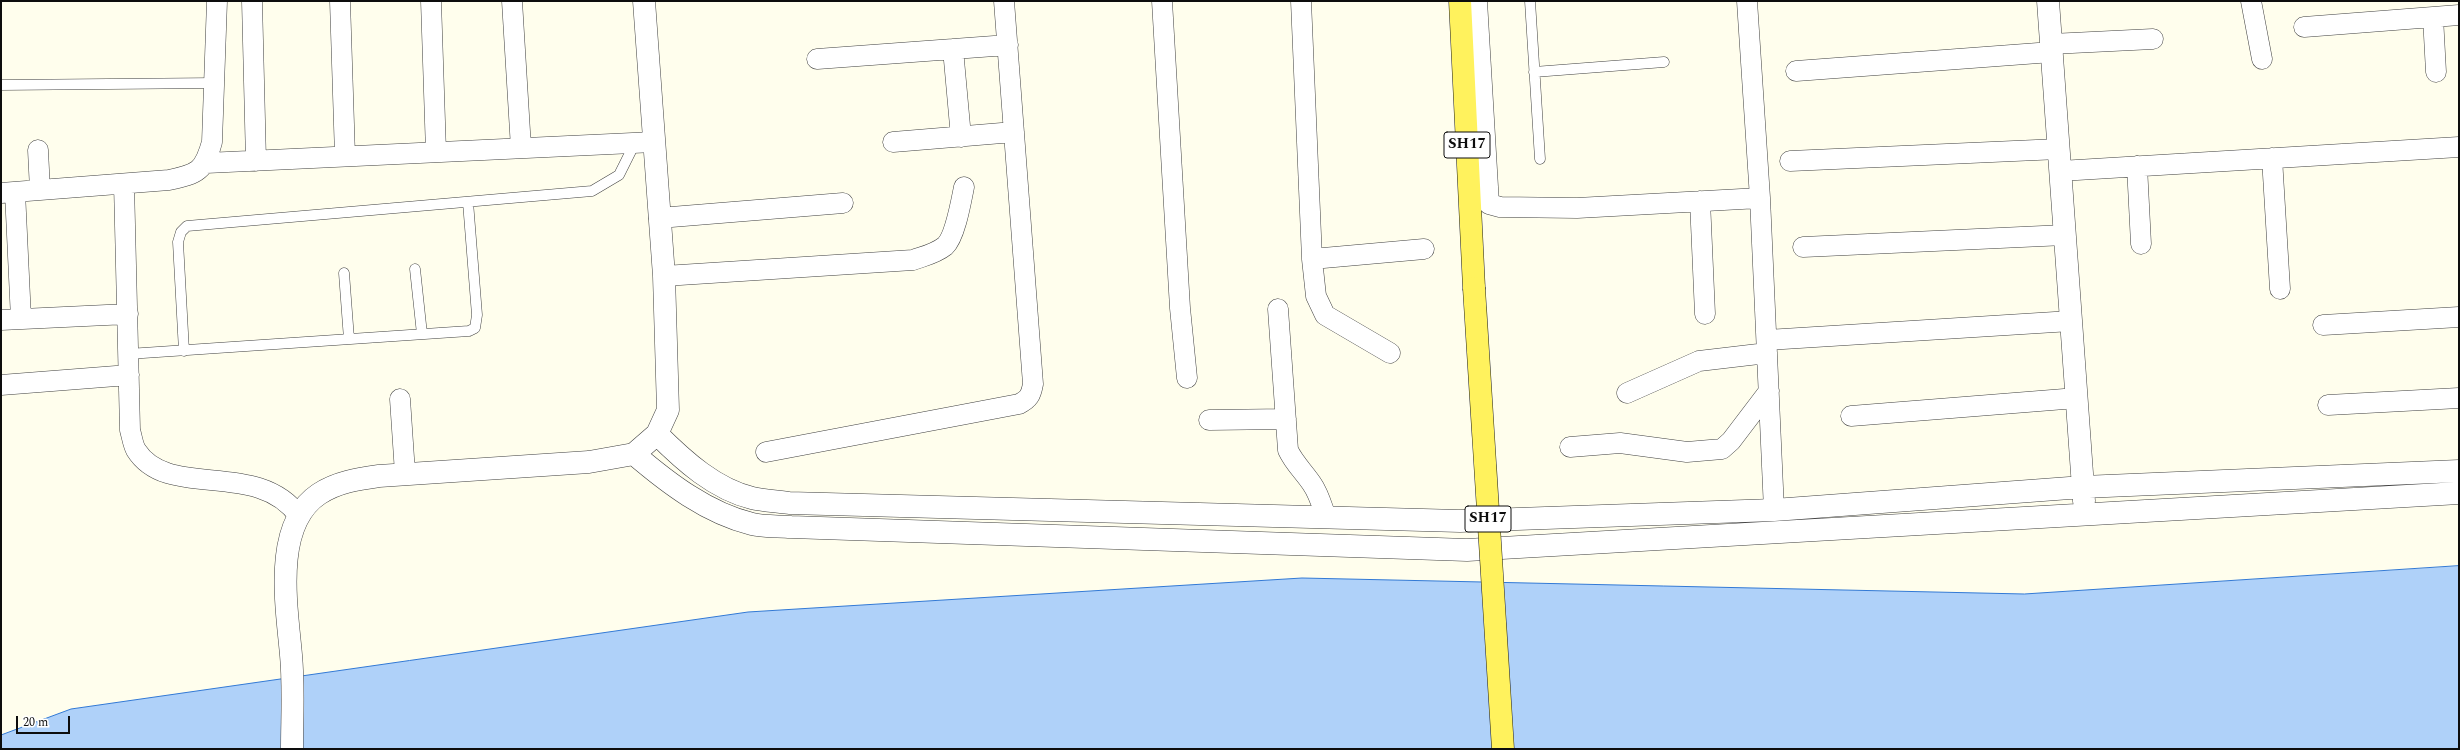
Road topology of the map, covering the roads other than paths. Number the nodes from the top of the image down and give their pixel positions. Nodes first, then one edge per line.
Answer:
1 (217, 1) edge
2 (252, 1) edge
3 (340, 1) edge
4 (431, 1) edge
5 (512, 1) edge
6 (644, 1) edge
7 (1004, 1) edge
8 (1162, 1) edge
9 (1301, 1) edge
10 (1460, 1) edge
11 (1477, 1) edge
12 (1530, 1) edge
13 (1747, 1) edge
14 (2048, 1) edge
15 (2251, 1) edge
16 (2459, 16) edge
17 (2433, 17) junction
18 (2304, 27) dead end
19 (2153, 38) dead end
20 (1008, 45) junction
21 (2051, 48) junction
22 (953, 49) junction
23 (817, 59) dead end
24 (2262, 59) dead end
25 (1664, 62) dead end
26 (1796, 71) dead end
27 (1534, 72) junction
28 (2436, 72) dead end
29 (216, 83) junction
30 (1, 85) edge
31 (1014, 132) junction
32 (961, 137) junction
33 (893, 142) dead end
34 (644, 143) junction
35 (2459, 146) edge
36 (521, 148) junction
37 (2059, 149) junction
38 (38, 150) dead end
39 (436, 152) junction
40 (345, 156) junction
41 (2272, 158) junction
42 (1540, 159) dead end
43 (256, 161) junction
44 (1790, 161) dead end
45 (206, 163) junction
46 (2137, 166) junction
47 (2060, 171) junction
48 (124, 184) junction
49 (964, 187) dead end
50 (40, 190) junction
51 (8, 192) edge
52 (1760, 198) junction
53 (1700, 201) junction
54 (468, 202) junction
55 (843, 204) dead end
56 (658, 218) junction
57 (2065, 235) junction
58 (2141, 244) dead end
59 (1803, 247) dead end
60 (1424, 249) dead end
61 (1312, 259) junction
62 (415, 269) dead end
63 (344, 273) dead end
64 (664, 276) junction
65 (2280, 289) dead end
66 (1278, 309) dead end
67 (128, 314) junction
68 (1705, 314) dead end
69 (2459, 317) edge
70 (22, 319) junction
71 (1, 320) edge
72 (2071, 321) junction
73 (2324, 325) dead end
74 (422, 334) junction
75 (349, 339) junction
76 (1767, 347) junction
77 (184, 351) junction
78 (1390, 353) dead end
79 (128, 354) junction
80 (129, 375) junction
81 (1187, 378) dead end
82 (1, 385) edge
83 (1769, 391) junction
84 (1627, 393) dead end
85 (2077, 398) junction
86 (2459, 398) edge
87 (400, 399) dead end
88 (2328, 405) dead end
89 (1851, 416) dead end
90 (1286, 419) junction
91 (1209, 420) dead end
92 (657, 434) junction
93 (1570, 447) dead end
94 (766, 452) dead end
95 (634, 454) junction
96 (2459, 470) edge
97 (405, 473) junction
98 (2083, 487) junction
99 (2459, 493) edge
100 (1774, 510) junction
101 (2085, 515) junction
102 (299, 516) junction
103 (1326, 517) junction
104 (292, 749) edge
105 (1503, 749) edge

1 - 29 street
2 - 43 street
3 - 40 street
4 - 39 street
5 - 36 street
6 - 34 street
7 - 20 street
8 - 81 street
9 - 61 street
10 - 105 main road, SH17, bridge
11 - 53 street
12 - 27 lane
13 - 52 street
14 - 21 street
15 - 24 street
16 - 17 street
17 - 18 street
17 - 28 street
19 - 21 street
20 - 22 street
20 - 31 street
21 - 26 street
21 - 37 street
22 - 23 street
22 - 32 street
25 - 27 lane
27 - 42 lane
29 - 30 lane
29 - 45 street
31 - 32 street
31 - 94 street
32 - 33 street
34 - 36 street
34 - 54 lane
34 - 56 street
35 - 41 street
36 - 39 street
37 - 44 street
37 - 47 street
38 - 50 street
39 - 40 street
40 - 43 street
41 - 46 street
41 - 65 street
43 - 45 street
45 - 48 street
46 - 47 street
46 - 58 street
47 - 57 street
48 - 50 street
48 - 67 street
49 - 64 street
50 - 51 street
51 - 70 street
52 - 53 street
52 - 76 street
53 - 68 street
54 - 74 lane
54 - 77 lane
55 - 56 street
56 - 64 street
57 - 59 street
57 - 72 street
60 - 61 street
61 - 78 street
62 - 74 lane
63 - 75 lane
64 - 92 street
66 - 90 street
67 - 70 street
67 - 79 street
69 - 73 street
70 - 71 street
72 - 76 street
72 - 85 street
74 - 75 lane
75 - 77 lane
76 - 83 street
76 - 84 street
77 - 79 lane
79 - 80 street
80 - 82 street
80 - 102 street
83 - 93 street
83 - 100 street
85 - 89 street
85 - 98 street
86 - 88 street
87 - 97 street
90 - 91 street
90 - 103 street
92 - 95 street
92 - 103 street
95 - 97 street
95 - 101 street
96 - 98 street
97 - 102 street
98 - 100 street
98 - 101 street
99 - 101 street
100 - 103 street
102 - 104 street

